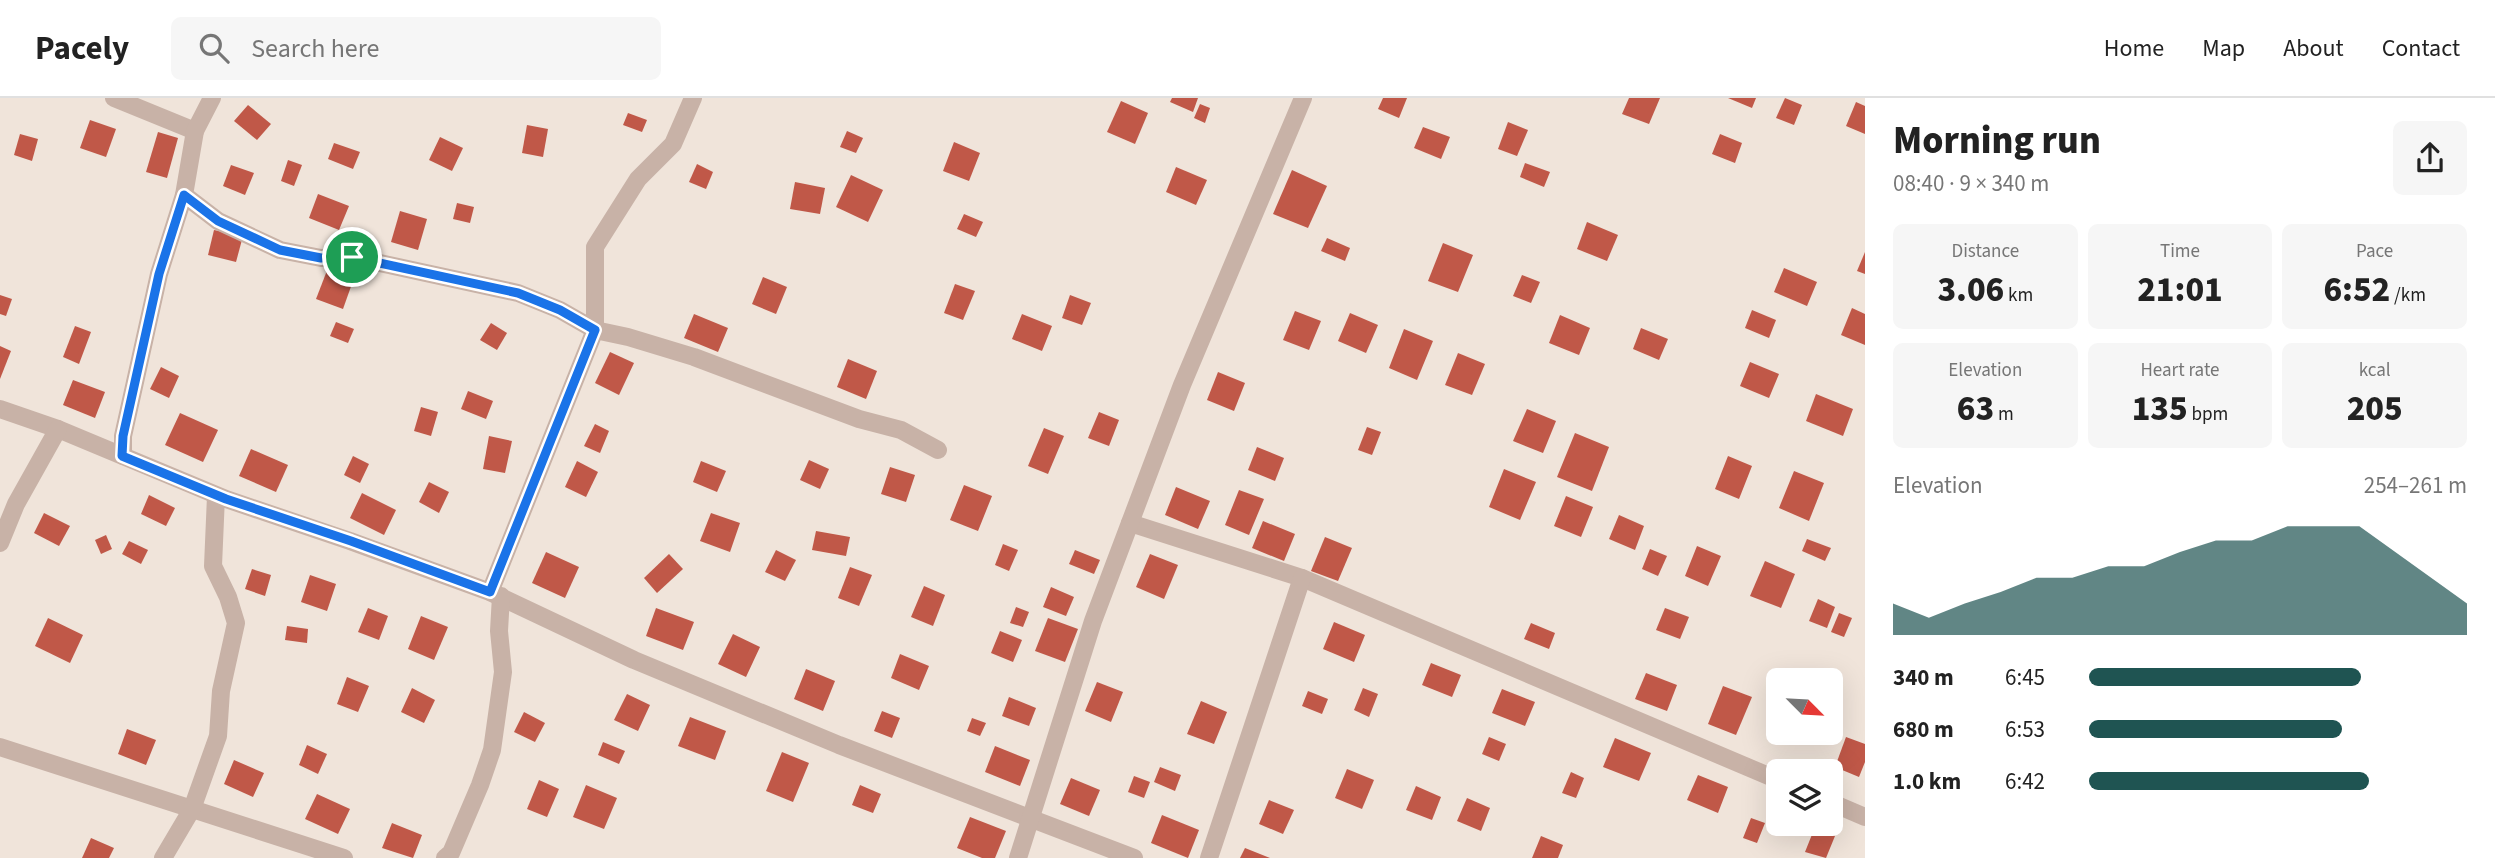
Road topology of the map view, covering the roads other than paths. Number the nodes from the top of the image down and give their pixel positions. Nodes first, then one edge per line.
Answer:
1 (114, 98) edge
2 (212, 98) edge
3 (693, 98) edge
4 (1303, 98) edge
5 (195, 131) junction
6 (184, 195) junction
7 (595, 330) junction
8 (0, 409) edge
9 (58, 429) junction
10 (938, 450) dead end
11 (122, 456) junction
12 (216, 496) junction
13 (1130, 523) junction
14 (0, 543) edge
15 (1302, 578) junction
16 (496, 594) junction
17 (0, 747) edge
18 (1766, 775) edge
19 (1843, 808) edge
20 (192, 809) junction
21 (1865, 817) edge
22 (1031, 820) junction
23 (163, 858) edge
24 (344, 858) edge
25 (445, 858) edge
26 (1018, 858) edge
27 (1134, 858) edge
28 (1209, 858) edge

1 - 5 street
2 - 5 street
3 - 7 street
4 - 13 street
5 - 6 street
6 - 7 street
6 - 11 street
7 - 10 street
7 - 16 street
8 - 9 street
9 - 11 street
9 - 14 street
11 - 12 street
12 - 16 street
12 - 20 street
13 - 15 street
13 - 22 street
15 - 18 street
15 - 28 street
16 - 22 street
16 - 25 street
17 - 20 street
19 - 21 street
20 - 23 street
20 - 24 street
22 - 26 street
22 - 27 street

